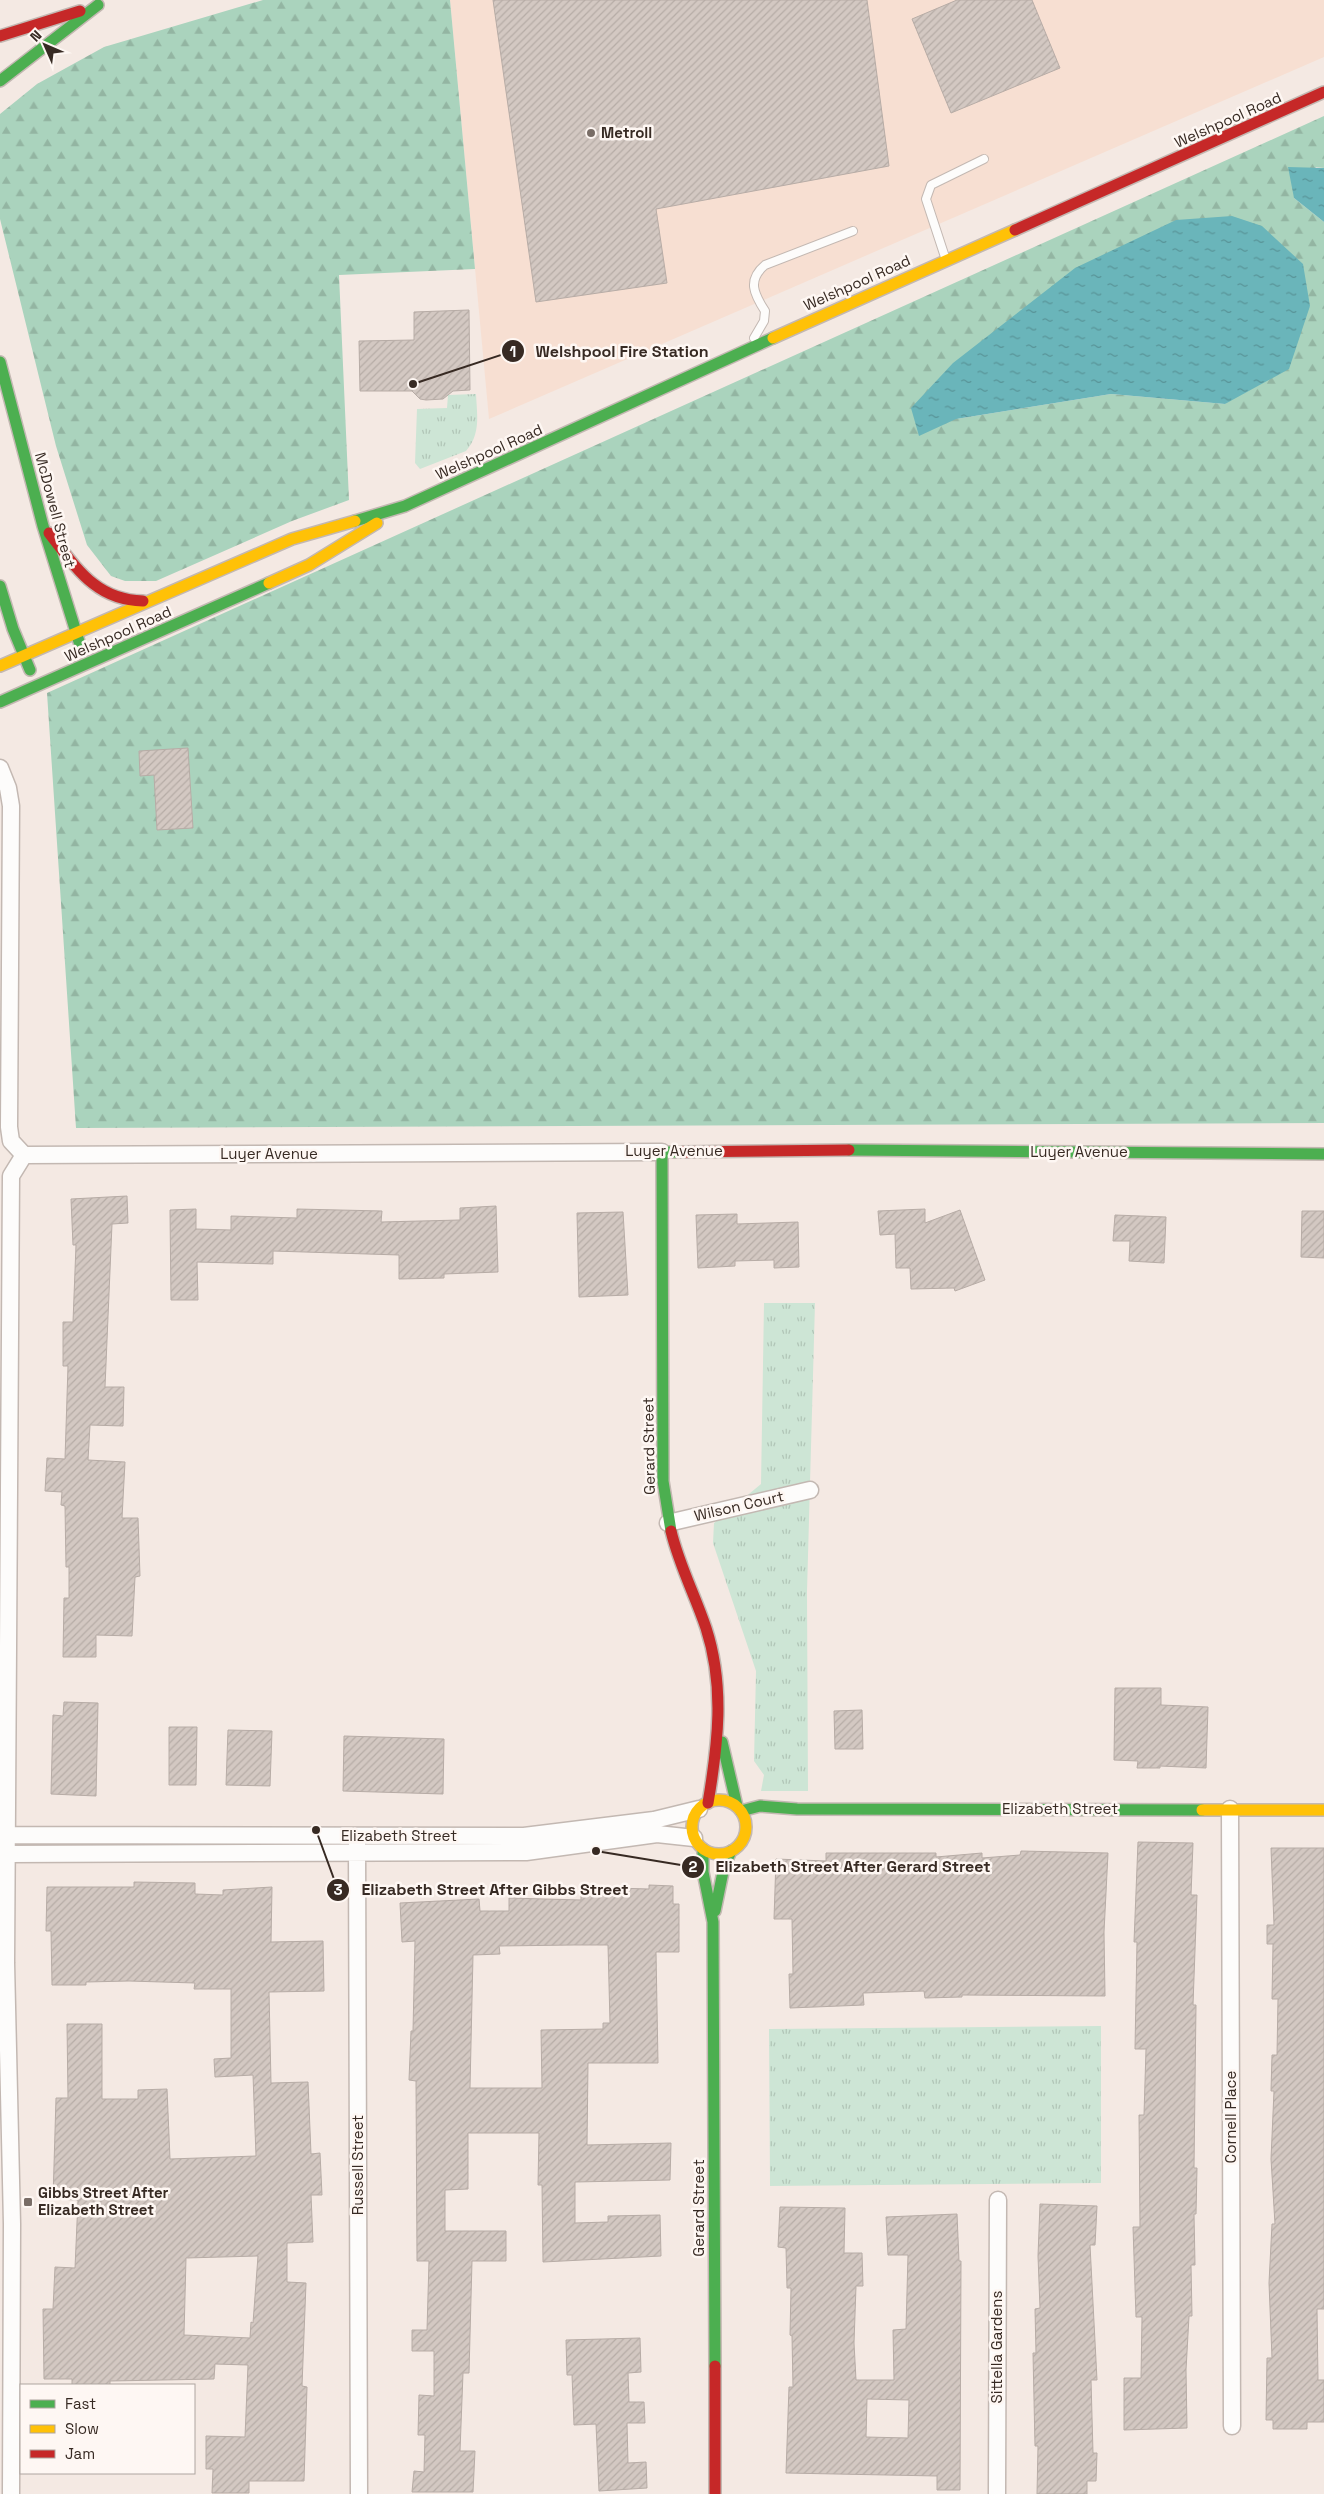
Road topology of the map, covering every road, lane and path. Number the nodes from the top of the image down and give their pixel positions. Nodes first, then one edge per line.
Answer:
1 (0, 36) edge
2 (0, 81) edge
3 (1324, 92) edge
4 (984, 159) dead end
5 (853, 231) dead end
6 (946, 260) junction
7 (748, 350) junction
8 (0, 362) edge
9 (405, 506) junction
10 (43, 526) junction
11 (0, 586) edge
12 (147, 600) junction
13 (75, 632) junction
14 (24, 655) junction
15 (86, 664) junction
16 (0, 666) edge
17 (37, 686) junction
18 (0, 702) edge
19 (0, 768) edge
20 (662, 1152) junction
21 (1324, 1154) edge
22 (24, 1155) junction
23 (810, 1490) dead end
24 (668, 1523) junction
25 (719, 1732) junction
26 (703, 1806) junction
27 (1230, 1808) junction
28 (739, 1809) junction
29 (796, 1809) junction
30 (1324, 1810) edge
31 (772, 1818) dead end
32 (8, 1835) junction
33 (357, 1836) junction
34 (699, 1844) junction
35 (731, 1851) junction
36 (357, 1853) junction
37 (7, 1854) junction
38 (713, 1922) junction
39 (998, 2200) dead end
40 (1232, 2426) dead end
41 (11, 2494) edge
42 (359, 2494) edge
43 (715, 2494) edge
44 (997, 2494) edge

1 - 2 main road
3 - 6 main road, Welshpool Road
4 - 6 lane
5 - 7 lane
6 - 7 main road, Welshpool Road
7 - 9 main road, Welshpool Road
8 - 10 main road, McDowell Street
9 - 12 main road, Welshpool Road
9 - 15 main road, Welshpool Road
10 - 12 main road
10 - 13 main road, McDowell Street
11 - 14 main road
12 - 13 main road, Welshpool Road
13 - 14 main road, Welshpool Road
13 - 15 main road, McDowell Street
14 - 16 main road, Welshpool Road
14 - 17 main road
15 - 17 main road, Welshpool Road
17 - 18 main road, Welshpool Road
19 - 22 street
20 - 21 main road, Luyer Avenue
20 - 22 street, Luyer Avenue
20 - 24 main road, Gerard Street
22 - 32 street
23 - 24 street, Wilson Court
24 - 25 main road, Gerard Street
25 - 26 main road, Gerard Street
25 - 28 main road, Gerard Street
26 - 28 main road
26 - 33 street, Elizabeth Street
26 - 34 main road
27 - 29 main road, Elizabeth Street
27 - 30 main road, Elizabeth Street
27 - 40 street, Cornell Place
28 - 29 main road, Elizabeth Street
28 - 35 main road
29 - 31 main road, Elizabeth Street
32 - 33 street, Elizabeth Street
32 - 37 street
33 - 36 street, Russell Street
34 - 35 main road
34 - 36 street, Elizabeth Street
34 - 38 main road, Gerard Street
35 - 38 main road, Gerard Street
36 - 37 street, Elizabeth Street
36 - 42 street, Russell Street
37 - 41 street
38 - 43 main road, Gerard Street
39 - 44 street, Sittella Gardens

